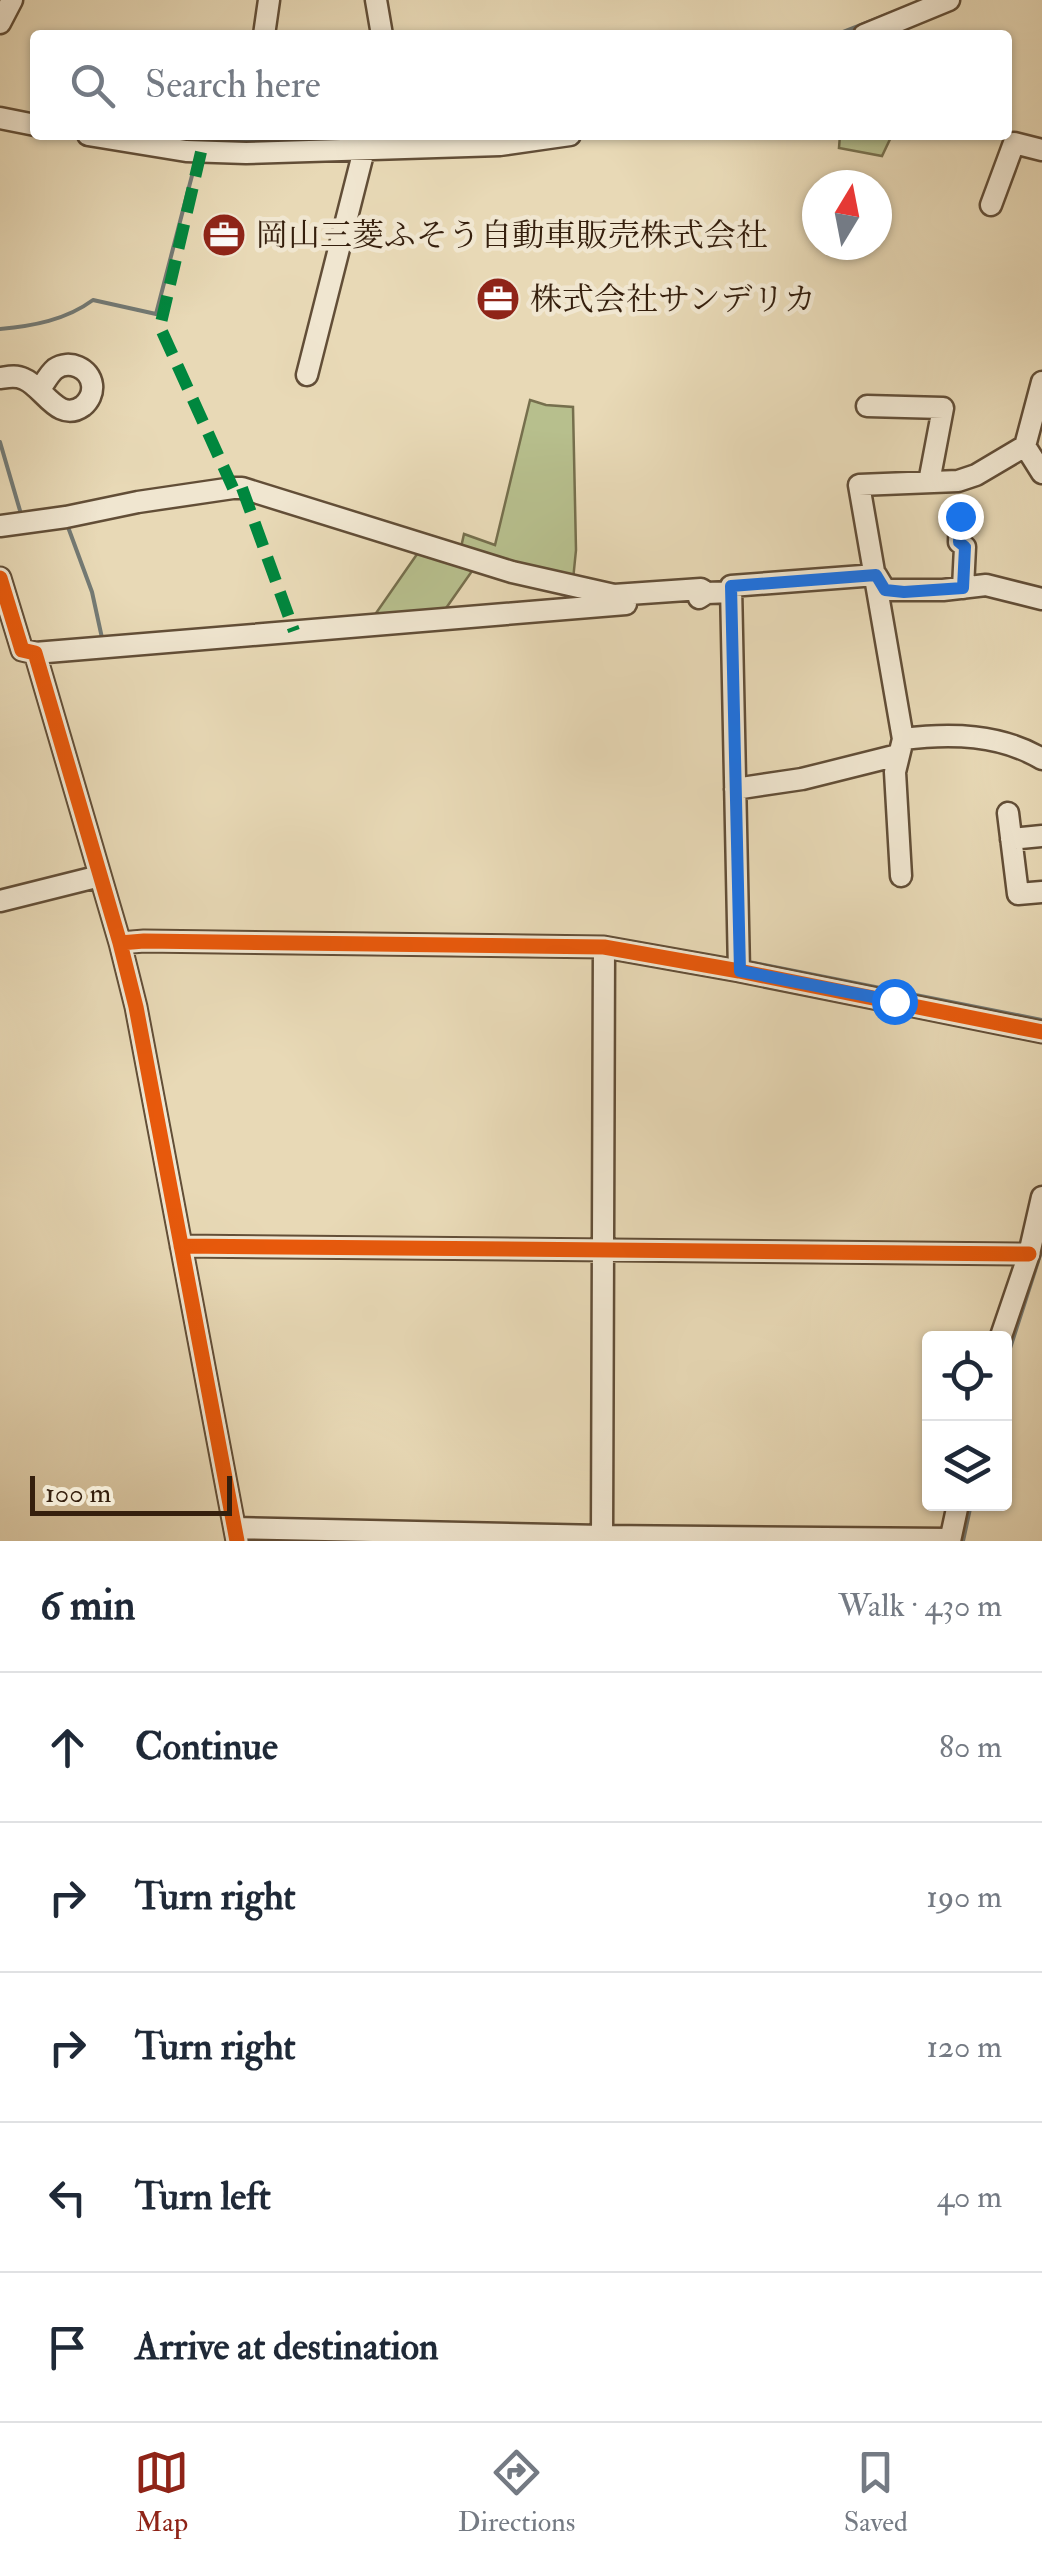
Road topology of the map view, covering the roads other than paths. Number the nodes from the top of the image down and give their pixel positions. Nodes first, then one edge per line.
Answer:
1 (12, 0) edge
2 (269, 0) edge
3 (376, 0) edge
4 (949, 0) edge
5 (0, 24) edge
6 (265, 30) edge
7 (381, 30) edge
8 (876, 30) edge
9 (0, 118) edge
10 (30, 124) edge
11 (119, 140) edge
12 (535, 140) edge
13 (391, 141) edge
14 (248, 143) edge
15 (364, 150) junction
16 (1042, 150) edge
17 (991, 204) dead end
18 (60, 366) junction
19 (307, 375) dead end
20 (3, 378) edge
21 (1042, 382) edge
22 (40, 388) junction
23 (867, 406) dead end
24 (1025, 446) junction
25 (1042, 473) edge
26 (929, 482) junction
27 (960, 516) dead end
28 (0, 526) edge
29 (876, 575) junction
30 (0, 578) edge
31 (963, 588) junction
32 (731, 592) junction
33 (597, 598) junction
34 (1041, 604) edge
35 (35, 653) junction
36 (901, 748) junction
37 (1042, 759) edge
38 (739, 789) junction
39 (1008, 813) dead end
40 (1042, 836) edge
41 (1012, 839) junction
42 (100, 876) junction
43 (901, 876) dead end
44 (1042, 892) edge
45 (0, 901) edge
46 (120, 943) junction
47 (604, 947) junction
48 (740, 971) junction
49 (1042, 1032) edge
50 (1042, 1196) edge
51 (181, 1246) junction
52 (602, 1251) junction
53 (1028, 1254) junction
54 (1002, 1331) edge
55 (956, 1511) edge
56 (236, 1535) edge
57 (602, 1539) edge
58 (950, 1540) edge

1 - 5 street
2 - 6 street
3 - 7 street
4 - 8 street
9 - 10 street
11 - 14 street
12 - 13 street
13 - 15 street
14 - 15 street
15 - 19 street
16 - 17 street
18 - 20 street
18 - 22 street
18 - 22 street
20 - 22 street
21 - 24 street
23 - 26 street
24 - 25 street
24 - 26 street
26 - 29 street
27 - 31 street
28 - 33 street
29 - 31 street
29 - 32 street
29 - 36 street
30 - 35 street
31 - 34 street
32 - 33 street
32 - 38 street
33 - 35 street
35 - 42 street
36 - 37 street
36 - 38 street
36 - 43 street
38 - 48 street
39 - 41 street
40 - 41 street
41 - 44 street
42 - 45 street
42 - 46 street
46 - 47 street
46 - 51 street
47 - 48 street
47 - 52 street
48 - 49 street
50 - 53 street
51 - 52 street
51 - 56 street
52 - 53 street
52 - 57 street
53 - 54 street
55 - 58 street
56 - 57 street
57 - 58 street

